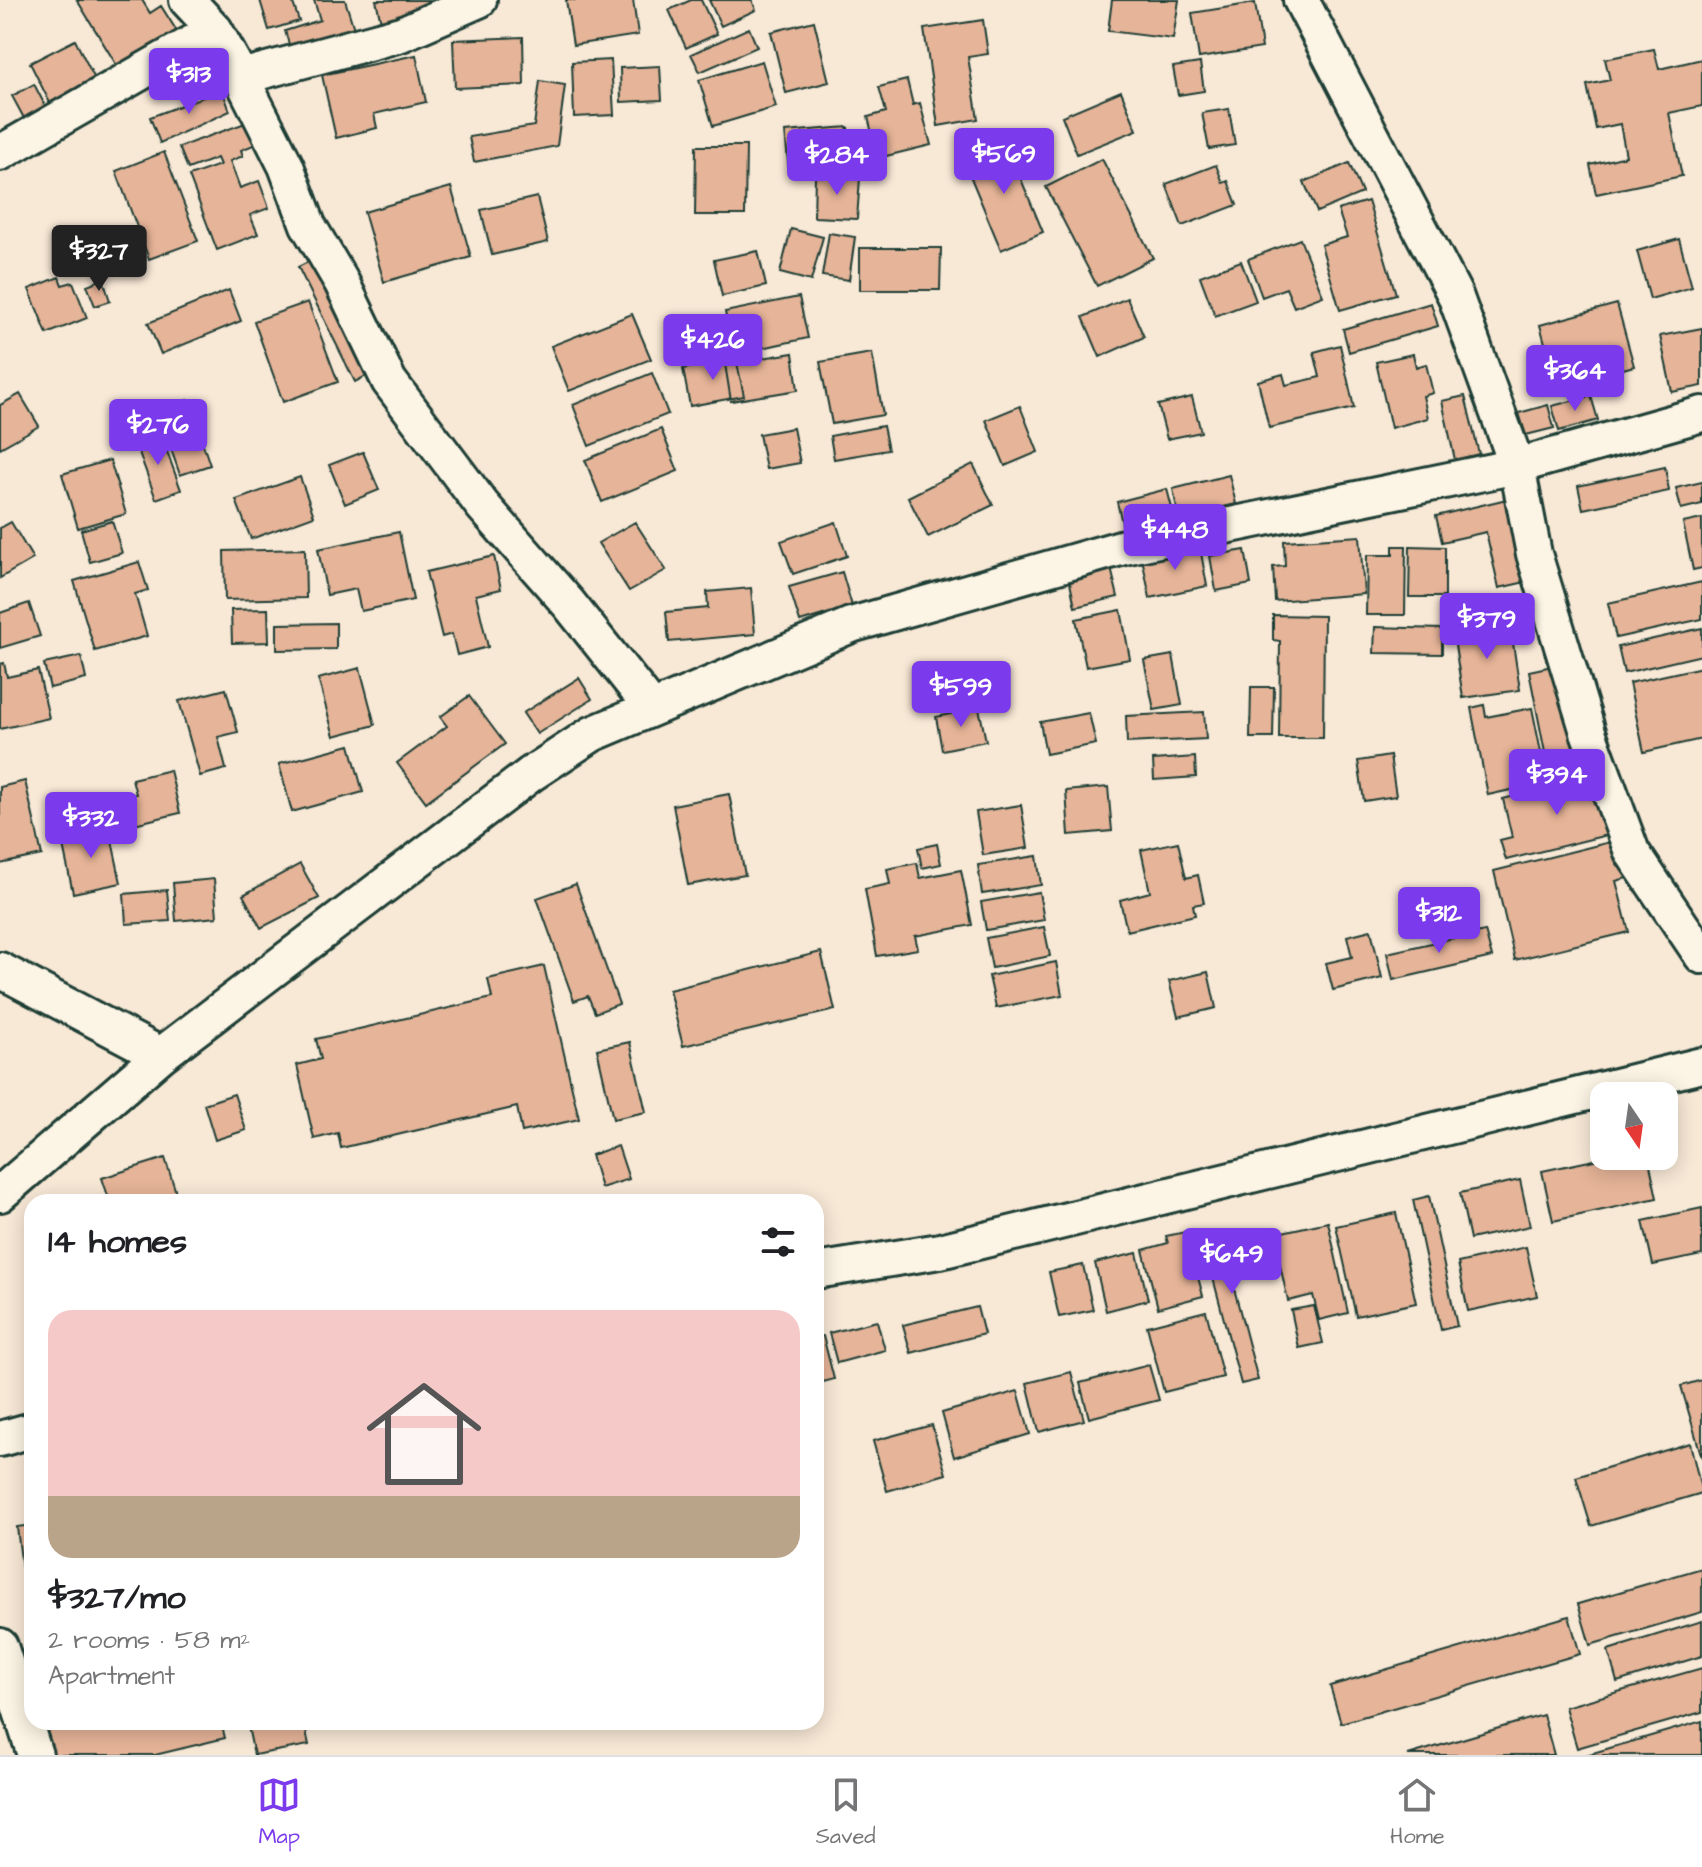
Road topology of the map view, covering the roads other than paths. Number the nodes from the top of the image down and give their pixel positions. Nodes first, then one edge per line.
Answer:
1 (187, 0) edge
2 (479, 0) edge
3 (1301, 0) edge
4 (215, 30) junction
5 (241, 77) junction
6 (0, 153) edge
7 (1702, 414) edge
8 (1517, 466) junction
9 (651, 707) junction
10 (1702, 956) edge
11 (0, 970) edge
12 (161, 1055) junction
13 (1702, 1065) edge
14 (0, 1194) edge
15 (824, 1270) edge
16 (24, 1432) edge
17 (0, 1439) edge
18 (0, 1646) edge
19 (24, 1721) edge
20 (27, 1730) edge
21 (35, 1755) edge

1 - 4 street
2 - 5 street
3 - 8 street
4 - 5 street
4 - 6 street
5 - 9 street
7 - 8 street
8 - 9 street
8 - 10 street
9 - 12 street
11 - 12 street
12 - 14 street
13 - 15 street
16 - 17 street
18 - 19 street
20 - 21 street

